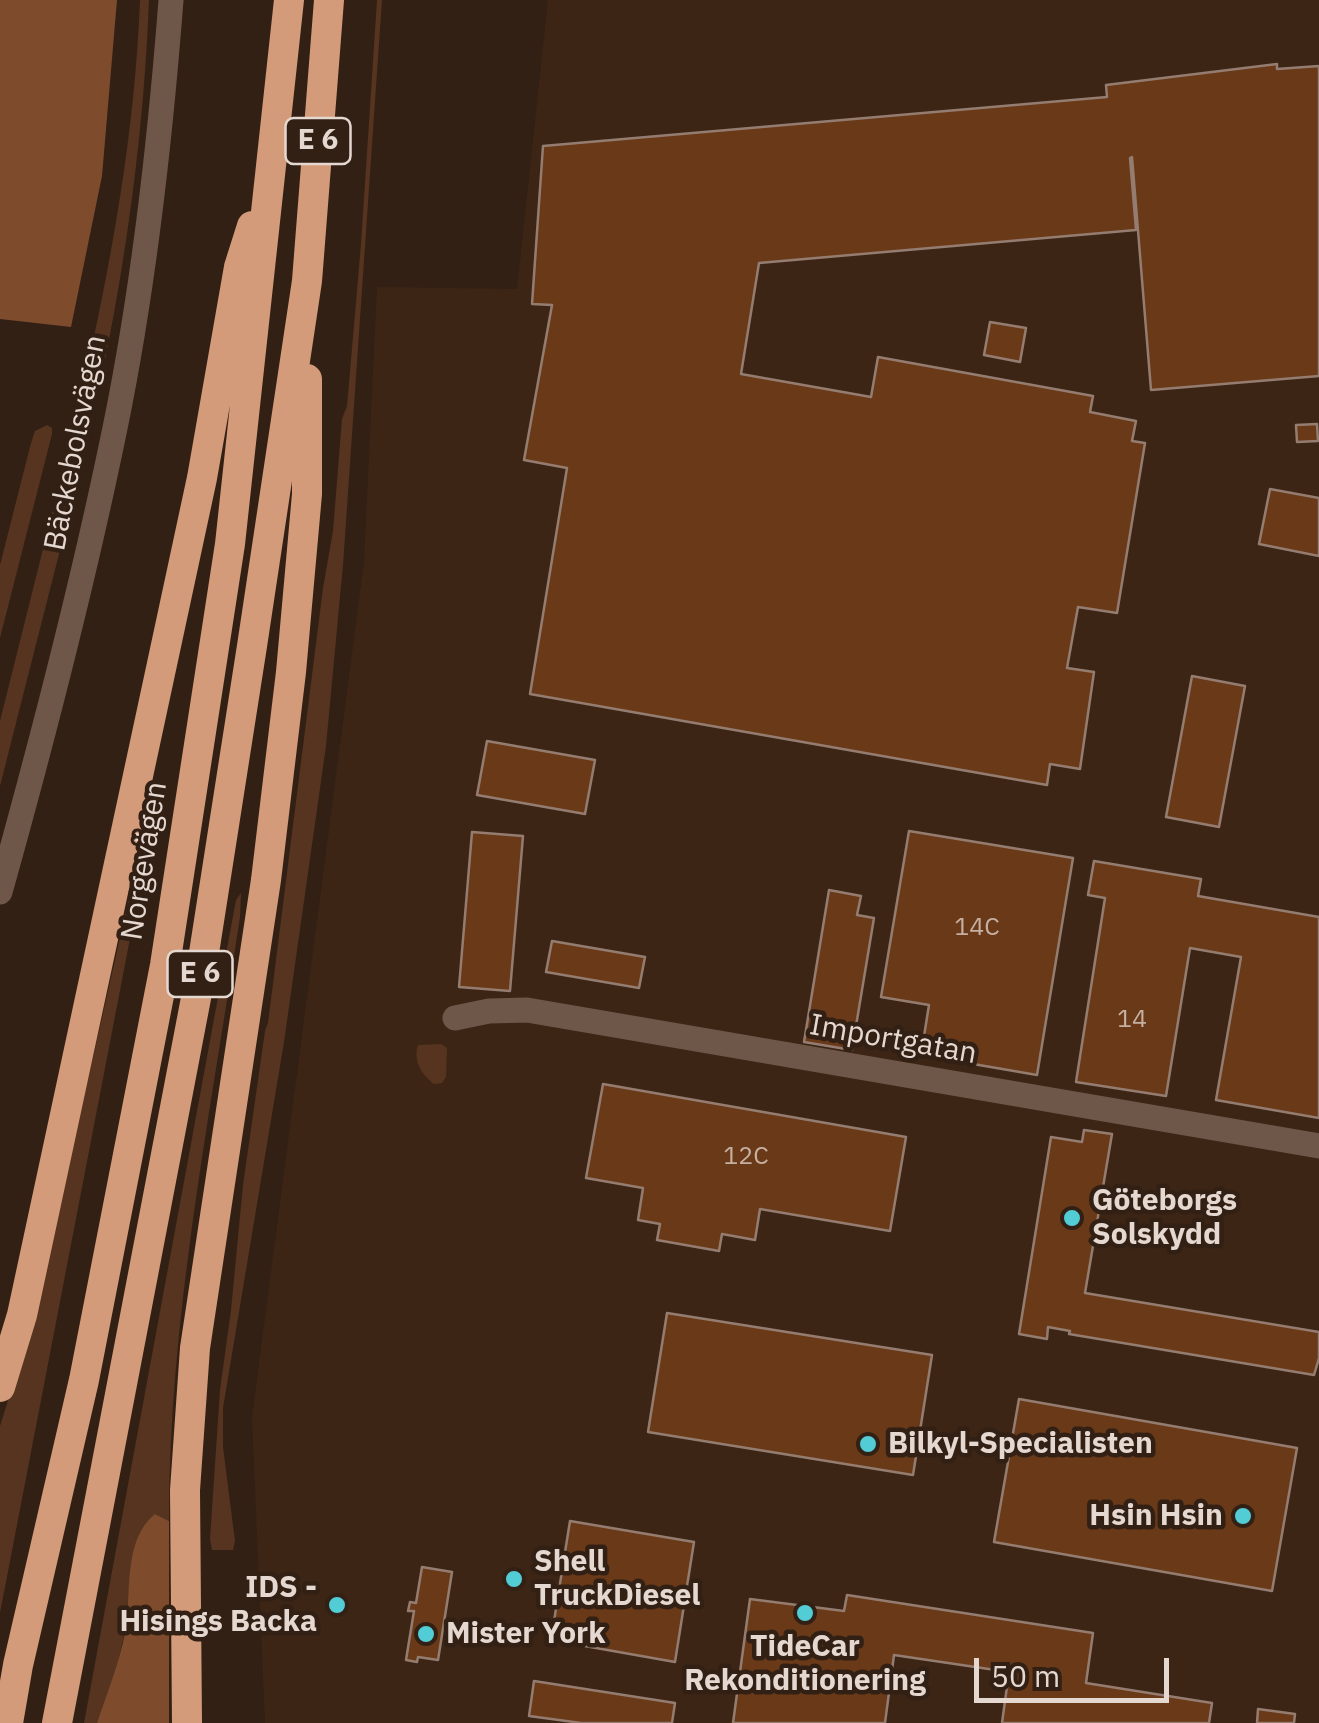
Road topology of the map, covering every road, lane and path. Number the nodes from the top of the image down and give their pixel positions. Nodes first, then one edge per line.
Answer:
1 (171, 0) edge
2 (289, 0) edge
3 (329, 0) edge
4 (272, 166) junction
5 (307, 281) junction
6 (10, 820) edge
7 (0, 892) edge
8 (456, 1018) dead end
9 (1319, 1146) edge
10 (0, 1387) edge
11 (8, 1723) edge
12 (57, 1723) edge
13 (187, 1723) edge

1 - 6 street, Bäckebolsvägen
2 - 4 highway, Norgevägen / E 6
3 - 5 highway, E 6
4 - 10 highway
4 - 11 highway, Norgevägen / E 6
5 - 12 highway, E 6
5 - 13 highway
6 - 7 street, Bäckebolsvägen
8 - 9 street, Importgatan

